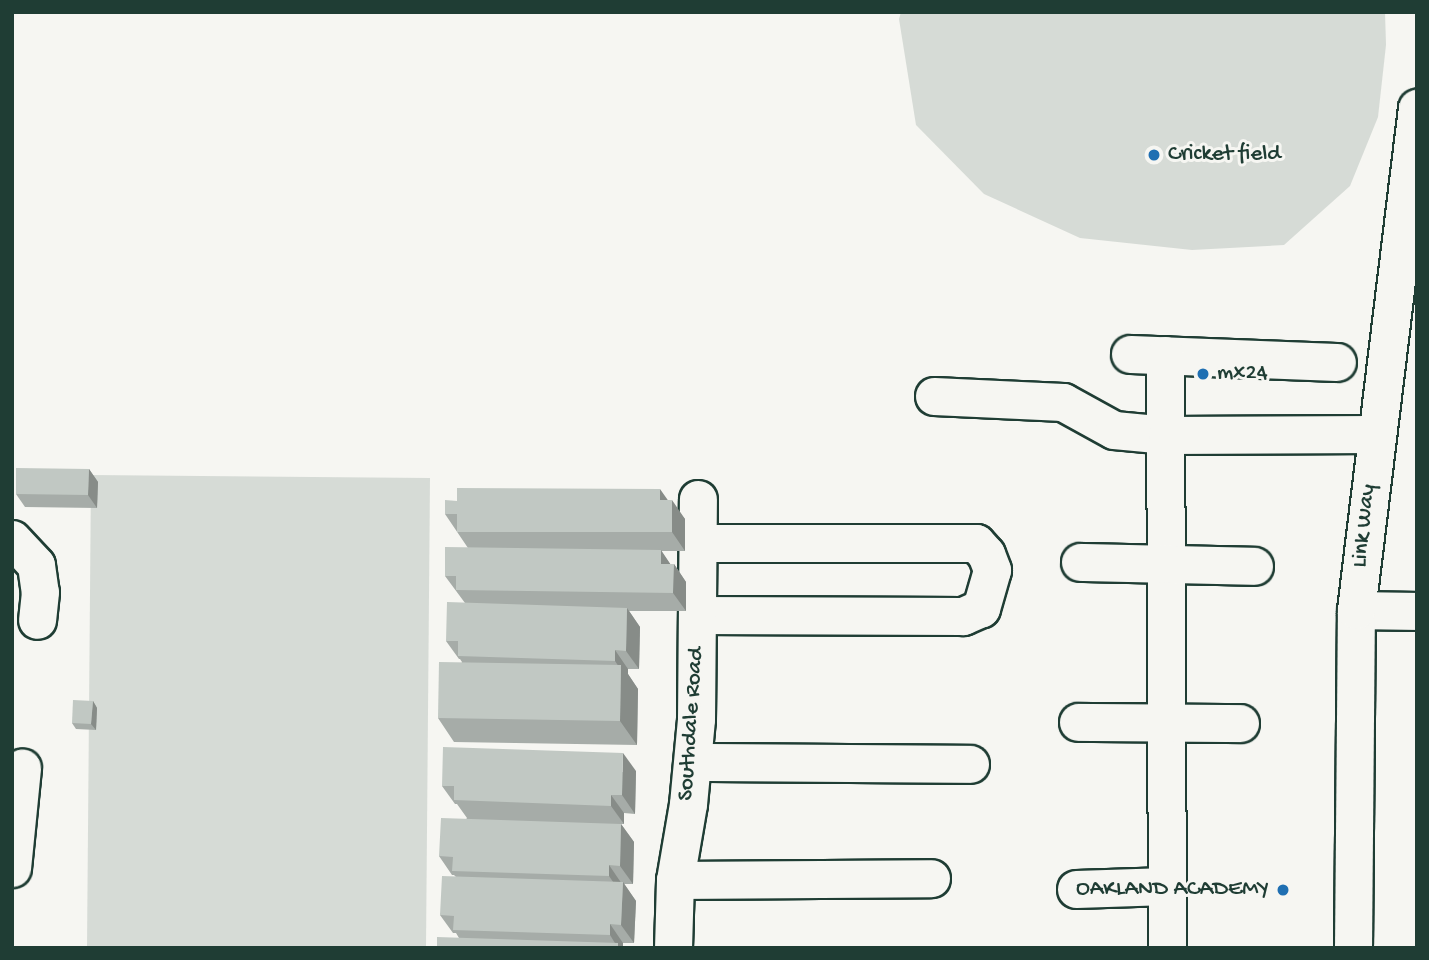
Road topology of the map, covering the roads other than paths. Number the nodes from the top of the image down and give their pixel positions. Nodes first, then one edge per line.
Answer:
1 (1417, 108) edge
2 (1337, 362) dead end
3 (934, 396) dead end
4 (1375, 434) junction
5 (1167, 435) junction
6 (698, 499) dead end
7 (12, 539) edge
8 (698, 543) junction
9 (1080, 562) dead end
10 (1167, 565) junction
11 (1254, 566) dead end
12 (1356, 610) junction
13 (1417, 611) edge
14 (698, 615) junction
15 (37, 620) dead end
16 (1167, 721) junction
17 (1079, 722) dead end
18 (1240, 723) dead end
19 (693, 762) junction
20 (970, 764) dead end
21 (22, 767) dead end
22 (12, 868) edge
23 (931, 878) dead end
24 (675, 880) junction
25 (1167, 886) junction
26 (1076, 889) dead end
27 (673, 948) edge
28 (1167, 948) edge
29 (1353, 948) edge

1 - 4 street, Link Way
2 - 5 street
3 - 5 street
4 - 5 street
4 - 12 street, Link Way
5 - 10 street
6 - 8 street, Southdale Road
7 - 15 street
8 - 14 street, Southdale Road
8 - 14 street
9 - 10 street
10 - 11 street
10 - 16 street
12 - 13 street
12 - 29 street, Link Way
14 - 19 street, Southdale Road
16 - 17 street
16 - 18 street
16 - 25 street
19 - 20 street
19 - 24 street, Southdale Road
21 - 22 street
23 - 24 street
24 - 27 street, Southdale Road
25 - 26 street
25 - 28 street

